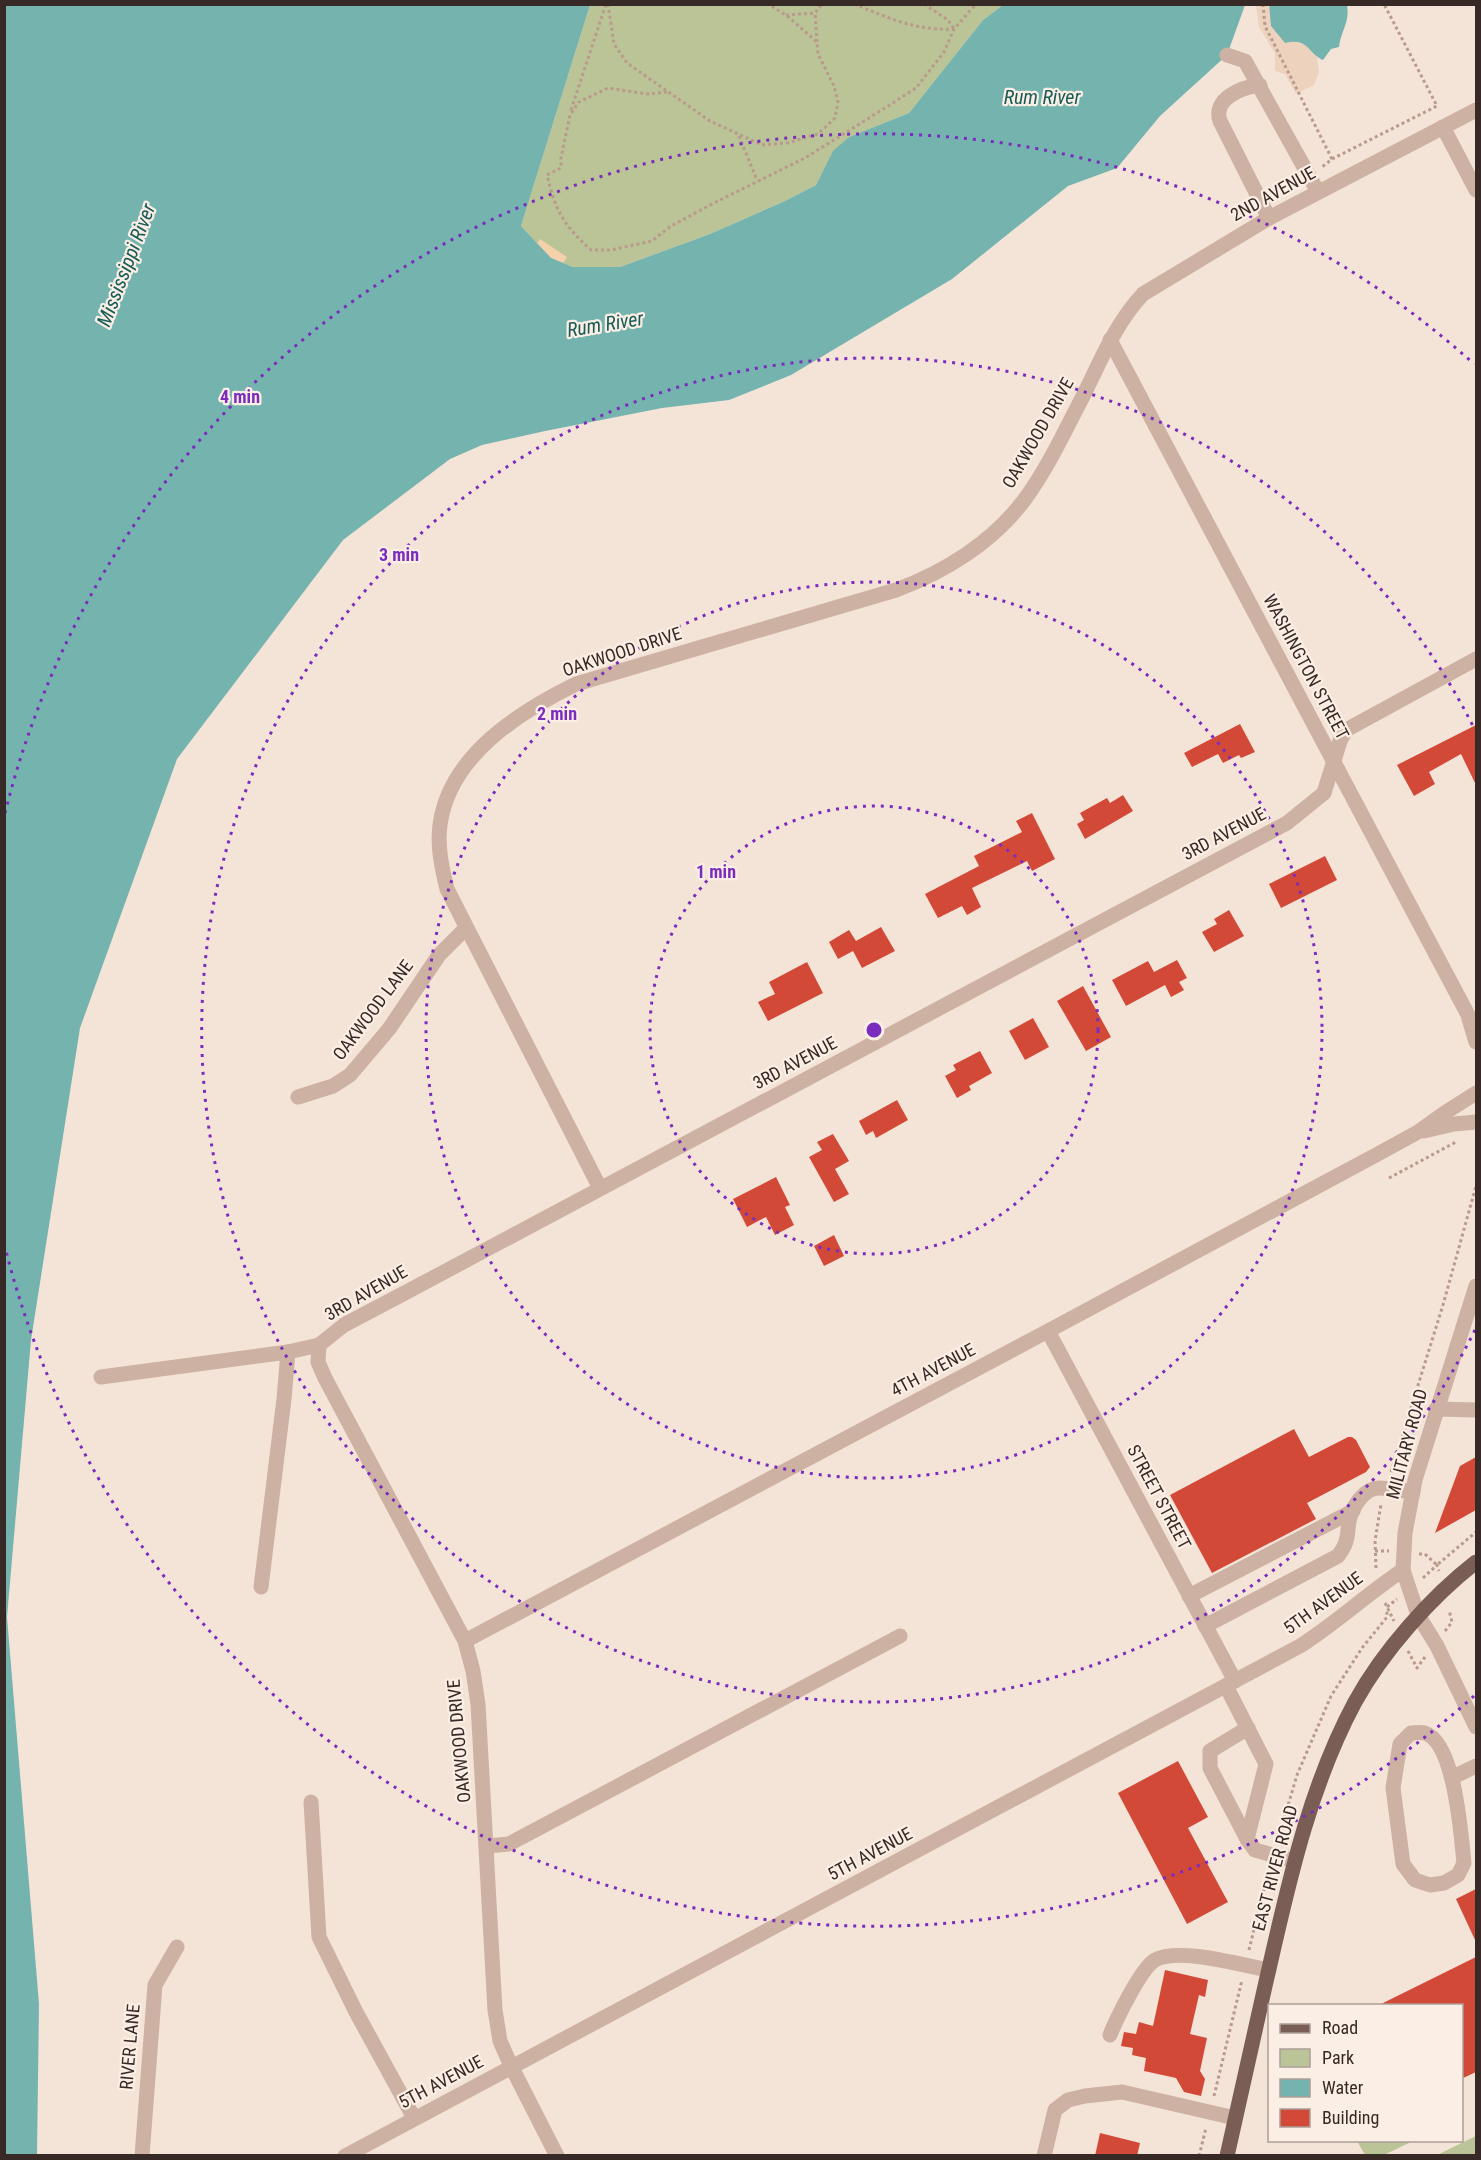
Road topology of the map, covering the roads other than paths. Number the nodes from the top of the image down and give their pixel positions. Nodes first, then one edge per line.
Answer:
1 (1227, 55) dead end
2 (1260, 85) junction
3 (1476, 110) edge
4 (1443, 127) junction
5 (1322, 190) junction
6 (1476, 190) edge
7 (1269, 218) junction
8 (1110, 340) junction
9 (1476, 659) edge
10 (1333, 760) junction
11 (466, 928) junction
12 (1467, 1013) junction
13 (1476, 1028) edge
14 (1476, 1042) edge
15 (1476, 1094) edge
16 (298, 1097) dead end
17 (1476, 1122) edge
18 (1418, 1132) junction
19 (600, 1188) junction
20 (1476, 1286) edge
21 (1048, 1331) junction
22 (319, 1345) junction
23 (288, 1352) junction
24 (101, 1377) dead end
25 (1436, 1409) junction
26 (1476, 1410) edge
27 (1413, 1492) junction
28 (1353, 1511) junction
29 (1476, 1562) edge
30 (1403, 1570) junction
31 (261, 1587) dead end
32 (1189, 1596) junction
33 (1418, 1615) junction
34 (1205, 1626) junction
35 (900, 1636) dead end
36 (465, 1641) junction
37 (1230, 1684) junction
38 (1476, 1727) edge
39 (1248, 1728) junction
40 (1476, 1766) edge
41 (1453, 1777) junction
42 (311, 1802) dead end
43 (1246, 1839) junction
44 (487, 1846) junction
45 (1294, 1861) junction
46 (177, 1947) dead end
47 (1269, 1970) junction
48 (1110, 2035) dead end
49 (511, 2066) junction
50 (414, 2118) junction
51 (1235, 2118) junction
52 (142, 2156) edge
53 (345, 2156) edge
54 (557, 2156) edge
55 (1044, 2156) edge
56 (1227, 2156) edge

1 - 2 street
2 - 5 street
2 - 7 street
3 - 4 street, 2ND AVENUE
4 - 5 street, 2ND AVENUE
4 - 6 street
5 - 7 street, 2ND AVENUE
7 - 8 street, 2ND AVENUE
8 - 10 street, WASHINGTON STREET
8 - 11 street, OAKWOOD DRIVE
9 - 10 street, 3RD AVENUE
10 - 12 street, WASHINGTON STREET
10 - 19 street, 3RD AVENUE
11 - 16 street, OAKWOOD LANE
11 - 19 street, OAKWOOD DRIVE
12 - 13 street, WASHINGTON STREET
12 - 14 street, WASHINGTON STREET
15 - 18 street, 4TH AVENUE
17 - 18 street, 4TH AVENUE
18 - 21 street, 4TH AVENUE
19 - 22 street, 3RD AVENUE
20 - 25 street, MILITARY ROAD
21 - 32 street, STREET STREET
21 - 36 street, 4TH AVENUE
22 - 23 street, 3RD AVENUE
22 - 36 street, OAKWOOD DRIVE
23 - 24 street, 3RD AVENUE
23 - 31 street
25 - 26 street
25 - 27 street, MILITARY ROAD
27 - 28 street
27 - 30 street, MILITARY ROAD
28 - 32 street
28 - 34 street
29 - 33 main road
30 - 33 street, MILITARY ROAD
30 - 37 street, 5TH AVENUE
32 - 34 street, STREET STREET
33 - 38 street, MILITARY ROAD
33 - 45 main road, EAST RIVER ROAD
34 - 37 street, STREET STREET
35 - 44 street
36 - 44 street, OAKWOOD DRIVE
37 - 39 street, STREET STREET
37 - 49 street, 5TH AVENUE
39 - 43 street, STREET STREET
39 - 43 street
40 - 41 street
41 - 41 street
42 - 50 street
43 - 45 street
44 - 49 street, OAKWOOD DRIVE
45 - 47 main road, EAST RIVER ROAD
46 - 52 street, RIVER LANE
47 - 48 street
47 - 51 main road, EAST RIVER ROAD
49 - 50 street, 5TH AVENUE
49 - 54 street, OAKWOOD DRIVE
50 - 53 street, 5TH AVENUE
51 - 55 street
51 - 56 main road, EAST RIVER ROAD

